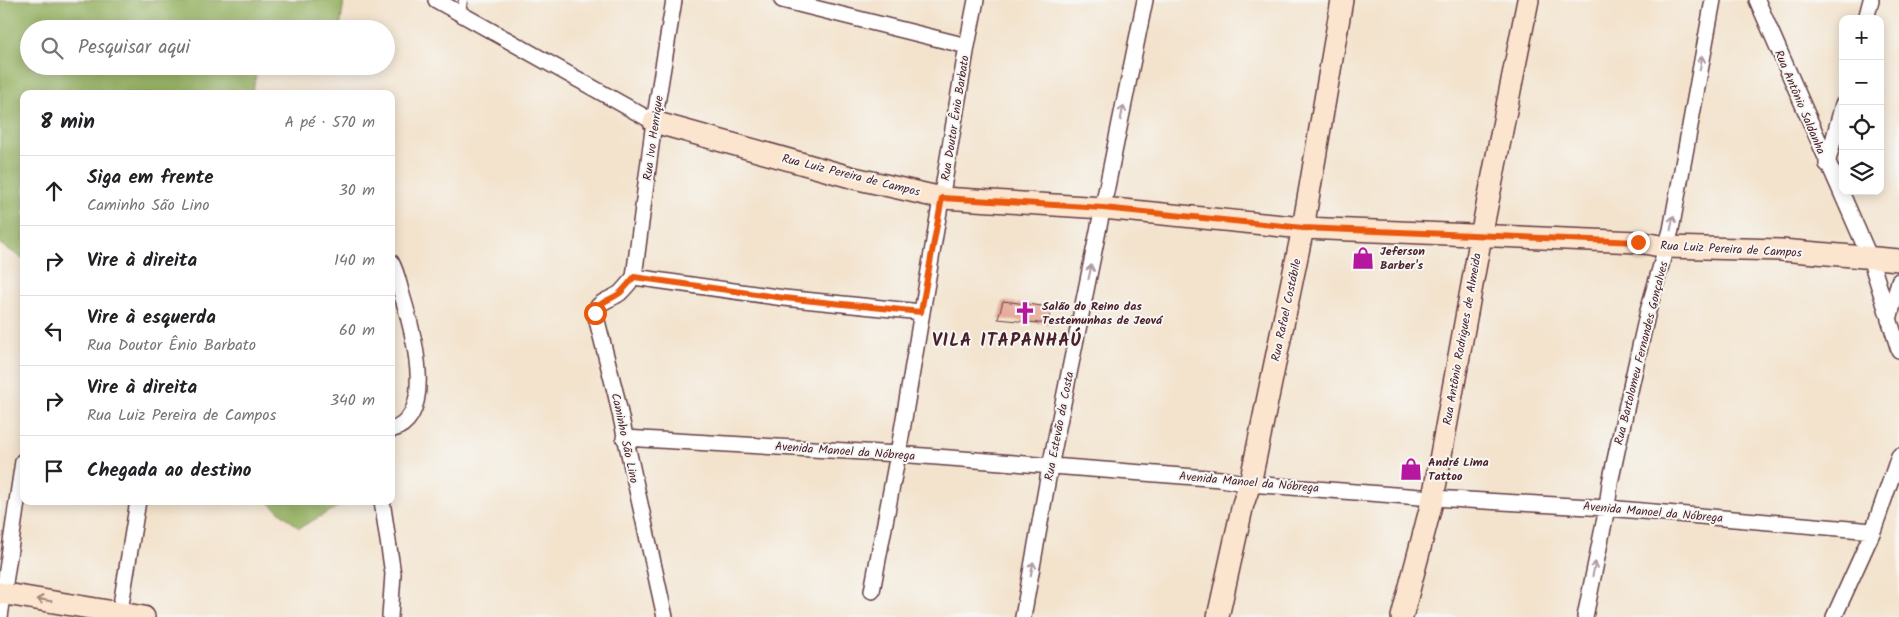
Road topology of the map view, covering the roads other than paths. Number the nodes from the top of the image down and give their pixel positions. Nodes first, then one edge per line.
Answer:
1 (436, 0) edge
2 (674, 0) edge
3 (782, 0) edge
4 (976, 0) edge
5 (1145, 0) edge
6 (1342, 0) edge
7 (1528, 0) edge
8 (1712, 0) edge
9 (1757, 0) edge
10 (1871, 0) edge
11 (462, 6) edge
12 (1867, 15) edge
13 (967, 46) junction
14 (1843, 105) edge
15 (654, 122) junction
16 (1827, 164) junction
17 (942, 198) junction
18 (1103, 208) junction
19 (1303, 228) junction
20 (1481, 236) junction
21 (1666, 247) junction
22 (1870, 258) junction
23 (1899, 260) edge
24 (395, 275) edge
25 (634, 277) junction
26 (1899, 281) edge
27 (921, 312) junction
28 (1888, 321) junction
29 (1899, 350) edge
30 (395, 429) edge
31 (624, 438) junction
32 (898, 454) junction
33 (1899, 456) edge
34 (1050, 467) junction
35 (20, 479) edge
36 (1250, 484) junction
37 (1433, 498) junction
38 (137, 505) edge
39 (383, 505) edge
40 (1606, 508) junction
41 (1873, 531) junction
42 (872, 591) dead end
43 (1, 594) edge
44 (390, 610) edge
45 (119, 615) edge
46 (0, 617) edge
47 (144, 617) edge
48 (665, 617) edge
49 (1023, 617) edge
50 (1218, 617) edge
51 (1402, 617) edge
52 (1584, 617) edge
53 (1834, 617) edge

1 - 11 street, Rua Luiz Pereira de Campos
2 - 15 street, Rua Ivo Henrique
3 - 13 street
4 - 13 street, Rua Doutor Ênio Barbato
18 -> 5 street, Rua Estevão da Costa
6 - 19 street, Rua Rafael Costábile
7 - 20 street, Rua Antônio Rodrigues de Almeida
21 -> 8 street, Rua Bartolomeu Fernandes Gonçalves
9 - 16 street, Rua Antônio Saldanha
10 - 12 street
11 - 15 street, Rua Luiz Pereira de Campos
13 - 17 street, Rua Doutor Ênio Barbato
14 - 16 street
15 - 17 street, Rua Luiz Pereira de Campos
15 - 25 street, Rua Ivo Henrique
16 - 22 street, Rua Antônio Saldanha
17 - 18 street, Rua Luiz Pereira de Campos
17 - 27 street, Rua Doutor Ênio Barbato
18 - 19 street, Rua Luiz Pereira de Campos
34 -> 18 street, Rua Estevão da Costa
19 - 20 street, Rua Luiz Pereira de Campos
19 - 36 street, Rua Rafael Costábile
20 - 21 street, Rua Luiz Pereira de Campos
20 - 37 street, Rua Antônio Rodrigues de Almeida
21 - 22 street, Rua Luiz Pereira de Campos
21 - 40 street, Rua Bartolomeu Fernandes Gonçalves
22 - 23 street, Rua Luiz Pereira de Campos
22 - 28 street, Rua Antônio Saldanha
24 - 30 street
25 - 27 street
25 - 31 street, Caminho São Lino
26 - 28 street
27 - 32 street, Rua Doutor Ênio Barbato
28 - 29 street, Rua Antônio Saldanha
31 - 32 street, Avenida Manoel da Nóbrega
31 - 48 street, Caminho São Lino
32 - 34 street, Avenida Manoel da Nóbrega
32 - 42 street, Rua Doutor Ênio Barbato
33 - 41 street
34 - 36 street, Avenida Manoel da Nóbrega
49 -> 34 street, Rua Estevão da Costa
35 - 43 street
36 - 37 street, Avenida Manoel da Nóbrega
36 - 50 street, Rua Rafael Costábile
37 - 40 street, Avenida Manoel da Nóbrega
37 - 51 street, Rua Antônio Rodrigues de Almeida
38 - 45 street
39 - 44 street
40 - 41 street, Avenida Manoel da Nóbrega
52 -> 40 street, Rua Bartolomeu Fernandes Gonçalves
41 - 53 street
45 -> 43 street
43 - 46 street
45 - 47 street

